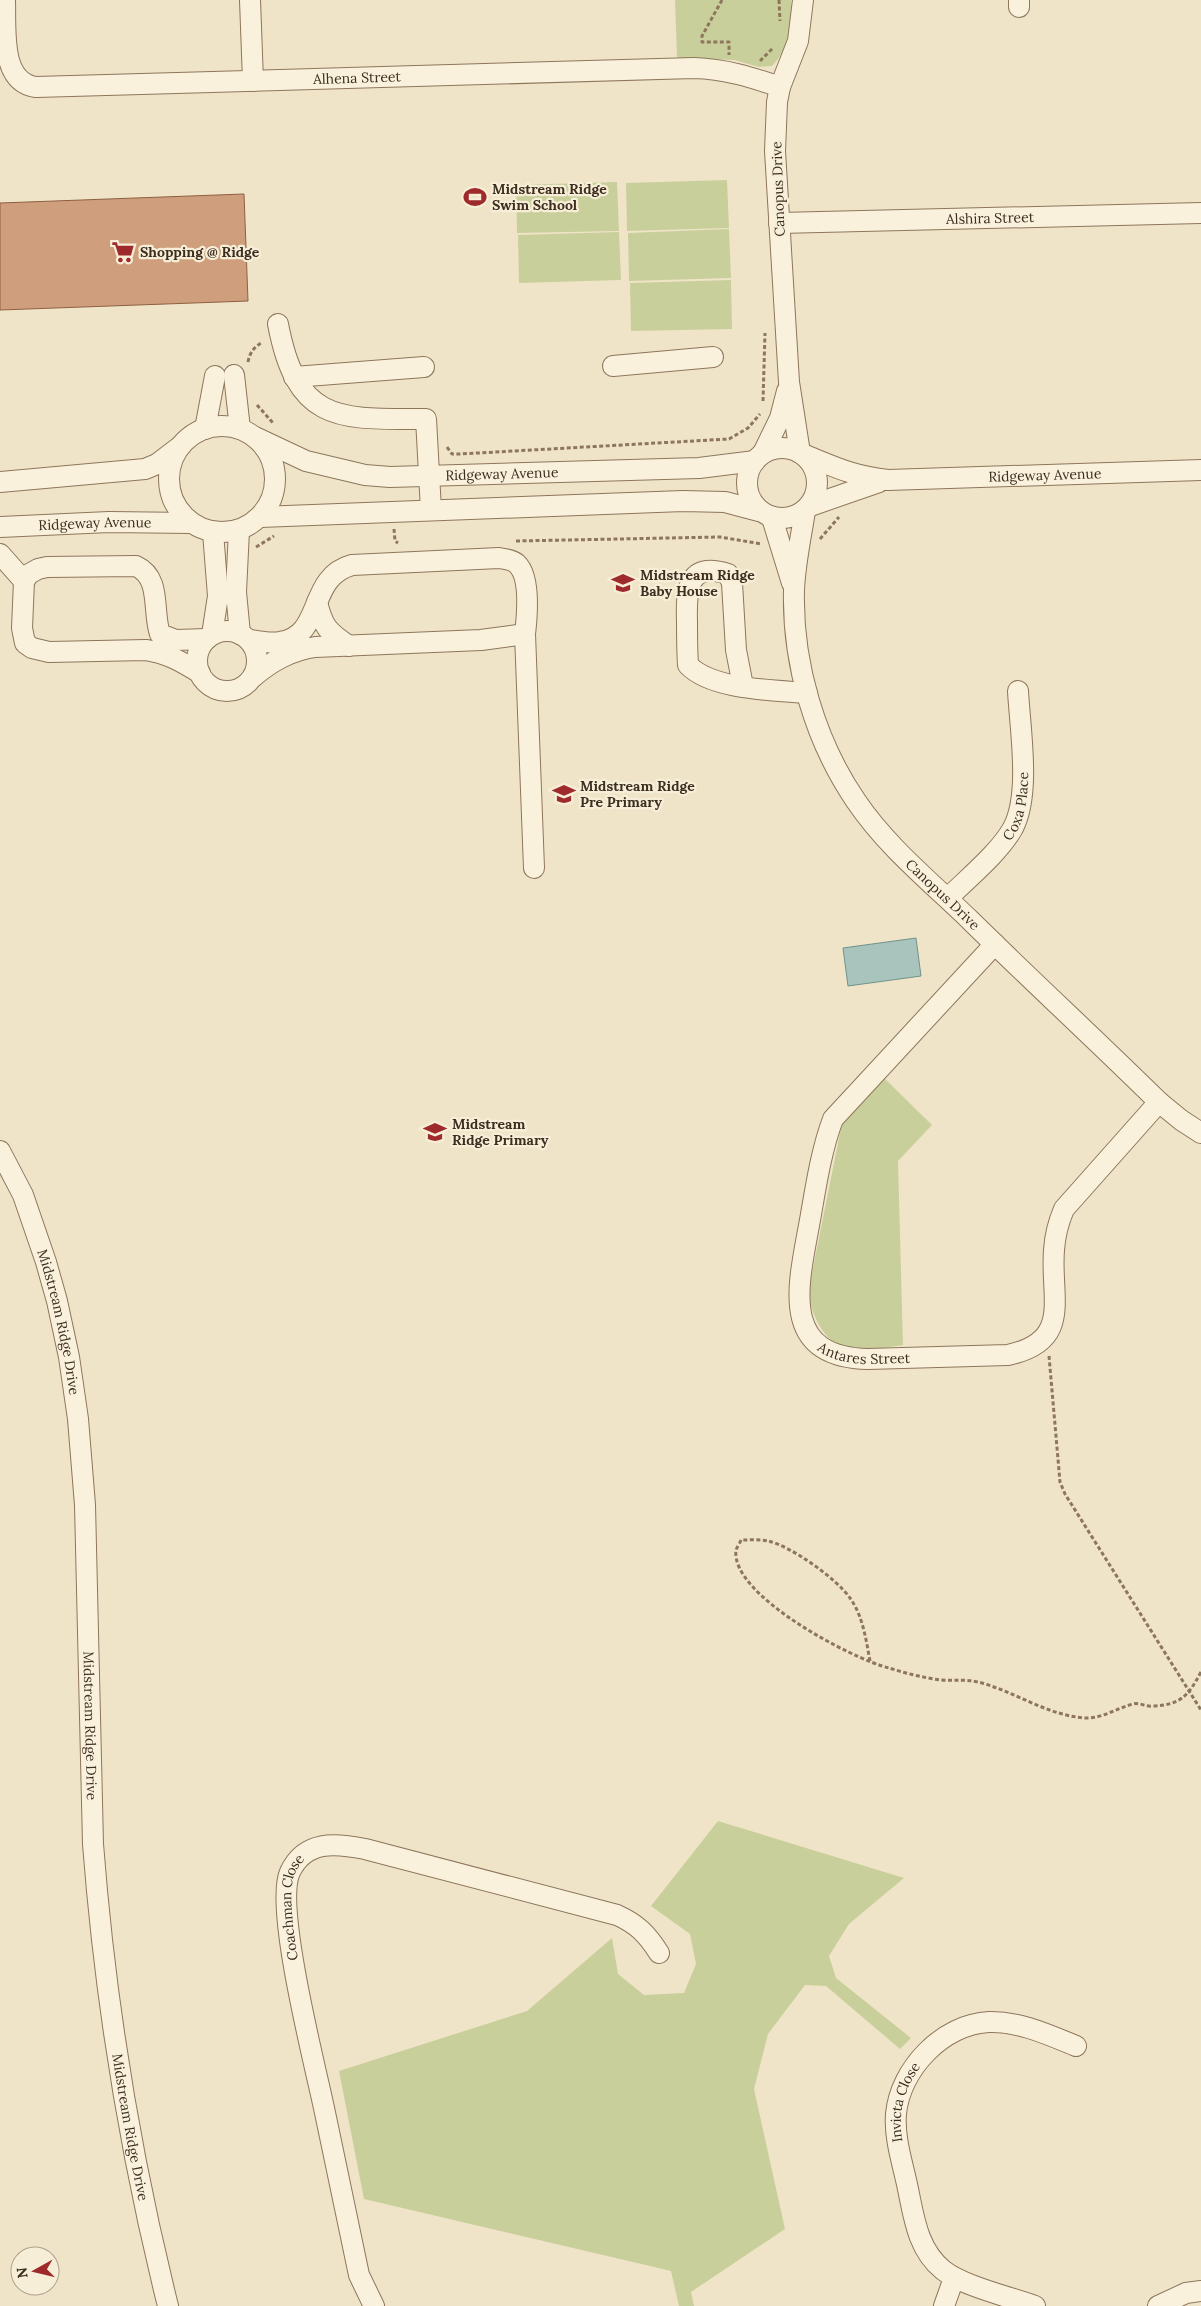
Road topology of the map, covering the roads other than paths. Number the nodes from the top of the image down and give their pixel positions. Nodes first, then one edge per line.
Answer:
1 (5, 0) edge
2 (250, 0) edge
3 (803, 0) edge
4 (7, 79) edge
5 (253, 81) junction
6 (780, 87) junction
7 (1201, 213) edge
8 (779, 223) junction
9 (278, 324) dead end
10 (713, 357) dead end
11 (613, 366) dead end
12 (424, 367) dead end
13 (294, 378) junction
14 (789, 382) junction
15 (205, 429) junction
16 (247, 433) junction
17 (179, 447) junction
18 (802, 454) junction
19 (759, 457) junction
20 (1201, 470) edge
21 (429, 477) junction
22 (888, 480) junction
23 (0, 482) edge
24 (807, 508) junction
25 (431, 510) junction
26 (766, 514) junction
27 (260, 517) junction
28 (191, 523) junction
29 (0, 527) edge
30 (238, 530) junction
31 (213, 532) junction
32 (0, 554) edge
33 (24, 581) junction
34 (794, 589) junction
35 (317, 602) junction
36 (525, 634) junction
37 (209, 637) junction
38 (244, 637) junction
39 (349, 646) junction
40 (200, 673) junction
41 (253, 677) junction
42 (743, 686) junction
43 (1018, 691) dead end
44 (807, 693) junction
45 (534, 868) dead end
46 (948, 898) junction
47 (995, 944) junction
48 (1159, 1102) junction
49 (1201, 1133) edge
50 (0, 1152) edge
51 (659, 1954) dead end
52 (1076, 2046) dead end
53 (954, 2278) junction
54 (1201, 2291) edge
55 (168, 2306) edge
56 (374, 2306) edge
57 (944, 2306) edge
58 (1035, 2306) edge
59 (1158, 2306) edge

1 - 4 street, Alhena Street
2 - 5 street
3 - 6 street, Canopus Drive
4 - 5 street, Alhena Street
5 - 6 street, Alhena Street
6 - 8 street, Canopus Drive
7 - 8 street, Alshira Street
8 - 14 street, Canopus Drive
9 - 13 street
10 - 11 street
12 - 13 street
13 - 21 street
14 - 18 street, Canopus Drive
14 - 19 street, Canopus Drive
15 - 16 street
15 - 16 street
15 - 17 street
16 - 21 street, Ridgeway Avenue
16 - 27 street
17 - 23 street
17 - 28 street
18 - 19 street
18 - 22 street, Ridgeway Avenue
18 - 24 street
19 - 21 street, Ridgeway Avenue
19 - 26 street
20 - 22 street, Ridgeway Avenue
21 - 25 street
22 - 24 street, Ridgeway Avenue
24 - 26 street
24 - 34 street, Canopus Drive
25 - 26 street
25 - 27 street
26 - 34 street, Canopus Drive
27 - 30 street
28 - 29 street, Ridgeway Avenue
28 - 31 street
30 - 31 street
30 - 38 street
31 - 37 street
32 - 33 street
33 - 37 street
33 - 40 street
34 - 44 street, Canopus Drive
35 - 36 street
35 - 38 street
35 - 39 street
36 - 39 street
36 - 45 street
37 - 38 street
37 - 40 street
38 - 41 street
39 - 41 street
40 - 41 street
42 - 42 street
42 - 44 street
43 - 46 street, Coxa Place
44 - 46 street, Canopus Drive
46 - 47 street, Canopus Drive
47 - 48 street, Canopus Drive
47 - 48 street, Antares Street
48 - 49 street, Canopus Drive
50 - 55 street, Midstream Ridge Drive
51 - 56 street, Coachman Close
52 - 53 street, Invicta Close
53 - 57 street
53 - 58 street, Invicta Close
54 - 59 street

